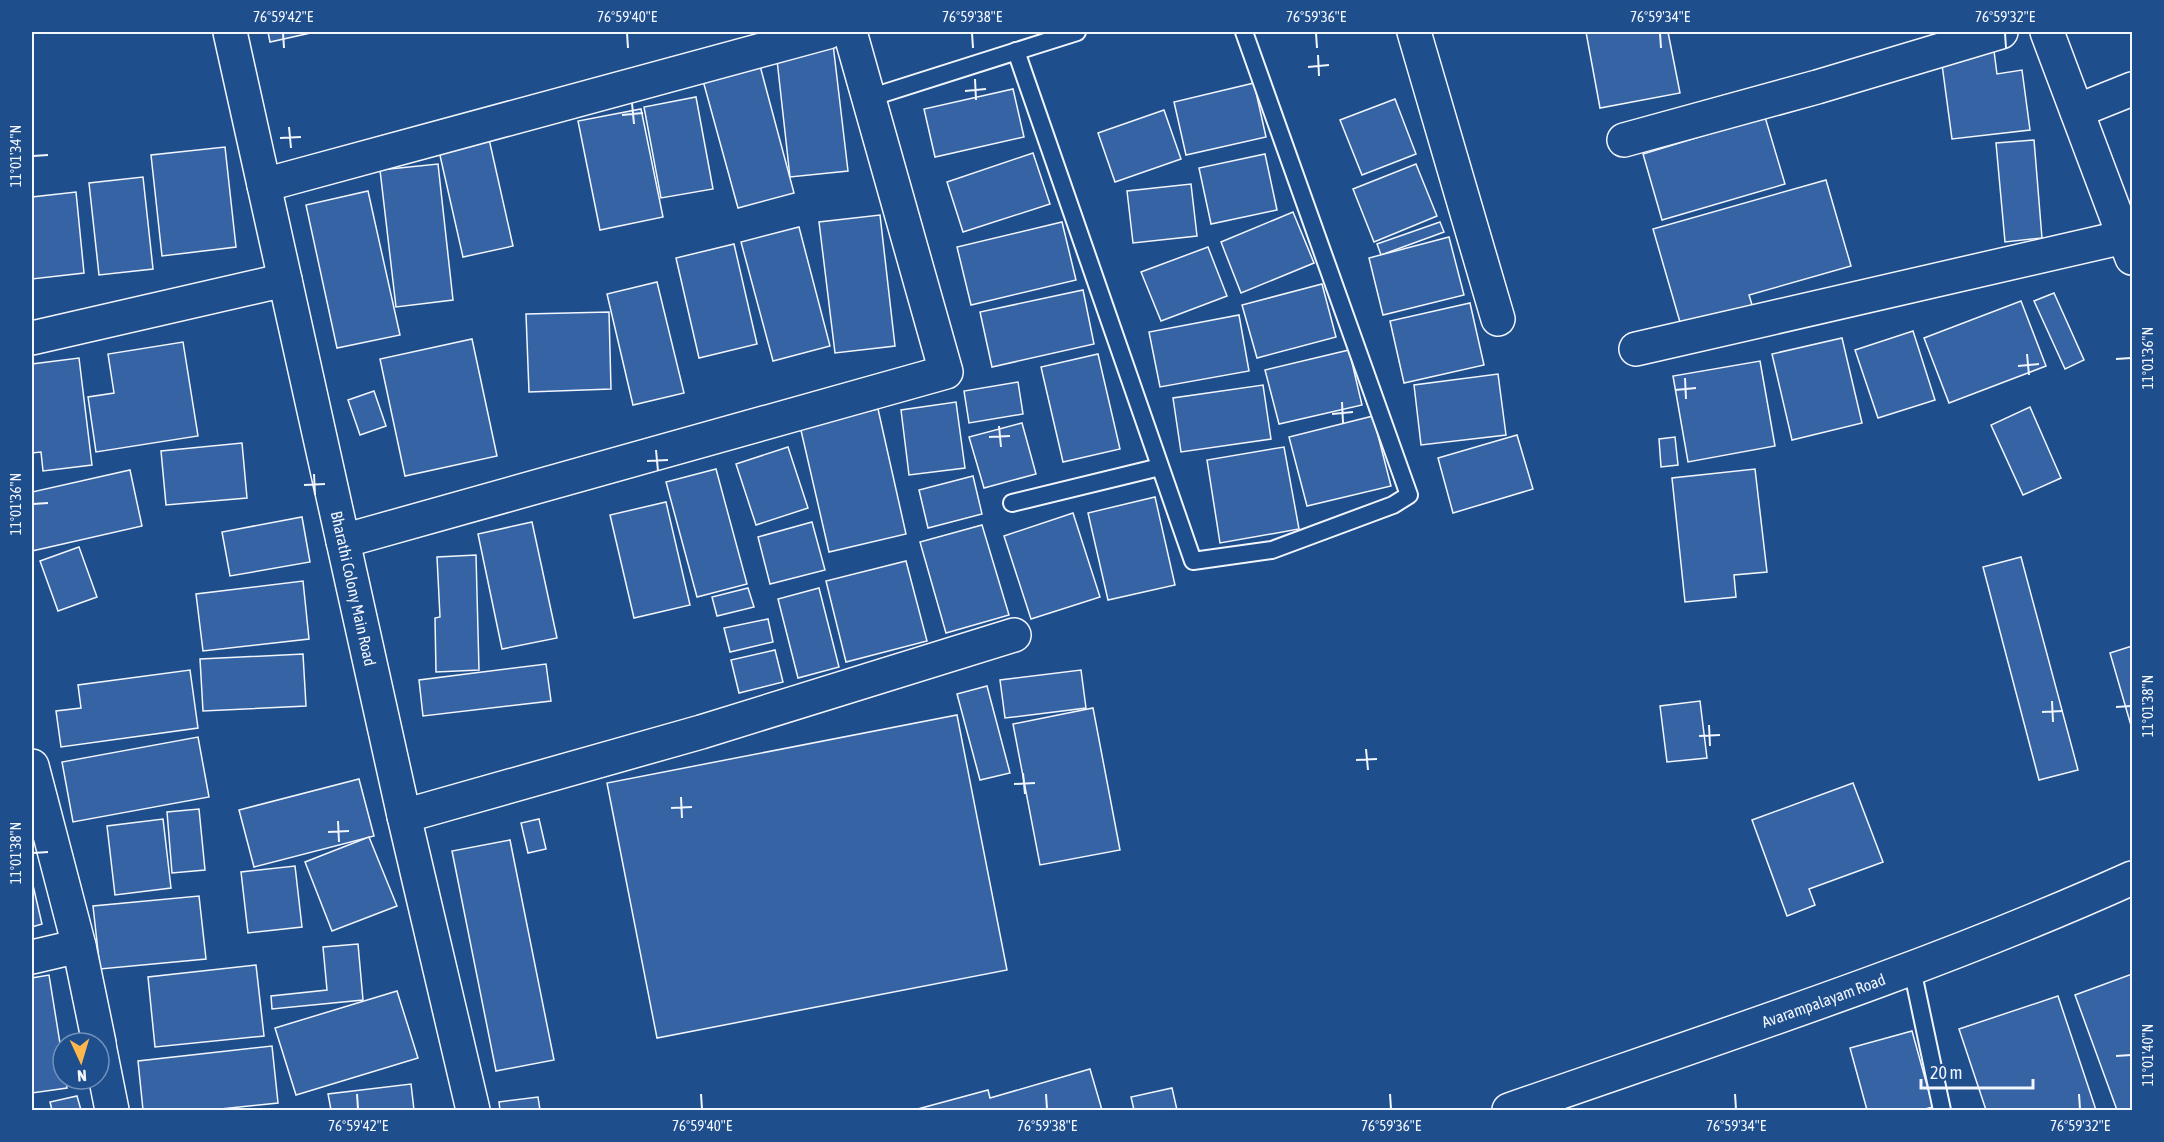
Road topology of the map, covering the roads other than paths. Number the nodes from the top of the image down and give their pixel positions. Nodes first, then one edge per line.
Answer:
1 (230, 32) edge
2 (828, 32) edge
3 (850, 32) edge
4 (1077, 32) edge
5 (1244, 32) edge
6 (1414, 32) edge
7 (2001, 32) edge
8 (2047, 32) edge
9 (1016, 51) junction
10 (2133, 89) edge
11 (869, 98) junction
12 (2077, 111) junction
13 (1624, 140) dead end
14 (264, 185) junction
15 (2128, 247) edge
16 (285, 280) junction
17 (1498, 319) dead end
18 (32, 338) edge
19 (1636, 349) dead end
20 (1160, 467) junction
21 (1012, 503) dead end
22 (343, 541) junction
23 (1014, 635) dead end
24 (32, 766) edge
25 (404, 816) junction
26 (2133, 878) edge
27 (79, 946) junction
28 (32, 957) edge
29 (1912, 969) junction
30 (96, 1031) edge
31 (108, 1091) edge
32 (112, 1110) edge
33 (473, 1110) edge
34 (1509, 1110) edge
35 (1942, 1110) edge

1 - 14 street, Bharathi Colony Main Road
2 - 14 street
3 - 11 street
4 - 9 lane
5 - 20 lane
6 - 17 street
7 - 13 street
8 - 12 street
9 - 11 lane
9 - 20 lane
10 - 12 street
11 - 22 street
12 - 15 street
14 - 16 street, Bharathi Colony Main Road
15 - 19 street
16 - 18 street
16 - 22 street, Bharathi Colony Main Road
20 - 21 lane
22 - 25 street, Bharathi Colony Main Road
23 - 25 street
24 - 27 street
25 - 33 street, Bharathi Colony Main Road
26 - 29 street, Avarampalayam Road
27 - 28 street
27 - 30 street
29 - 34 street, Avarampalayam Road
29 - 35 lane
31 - 32 street

